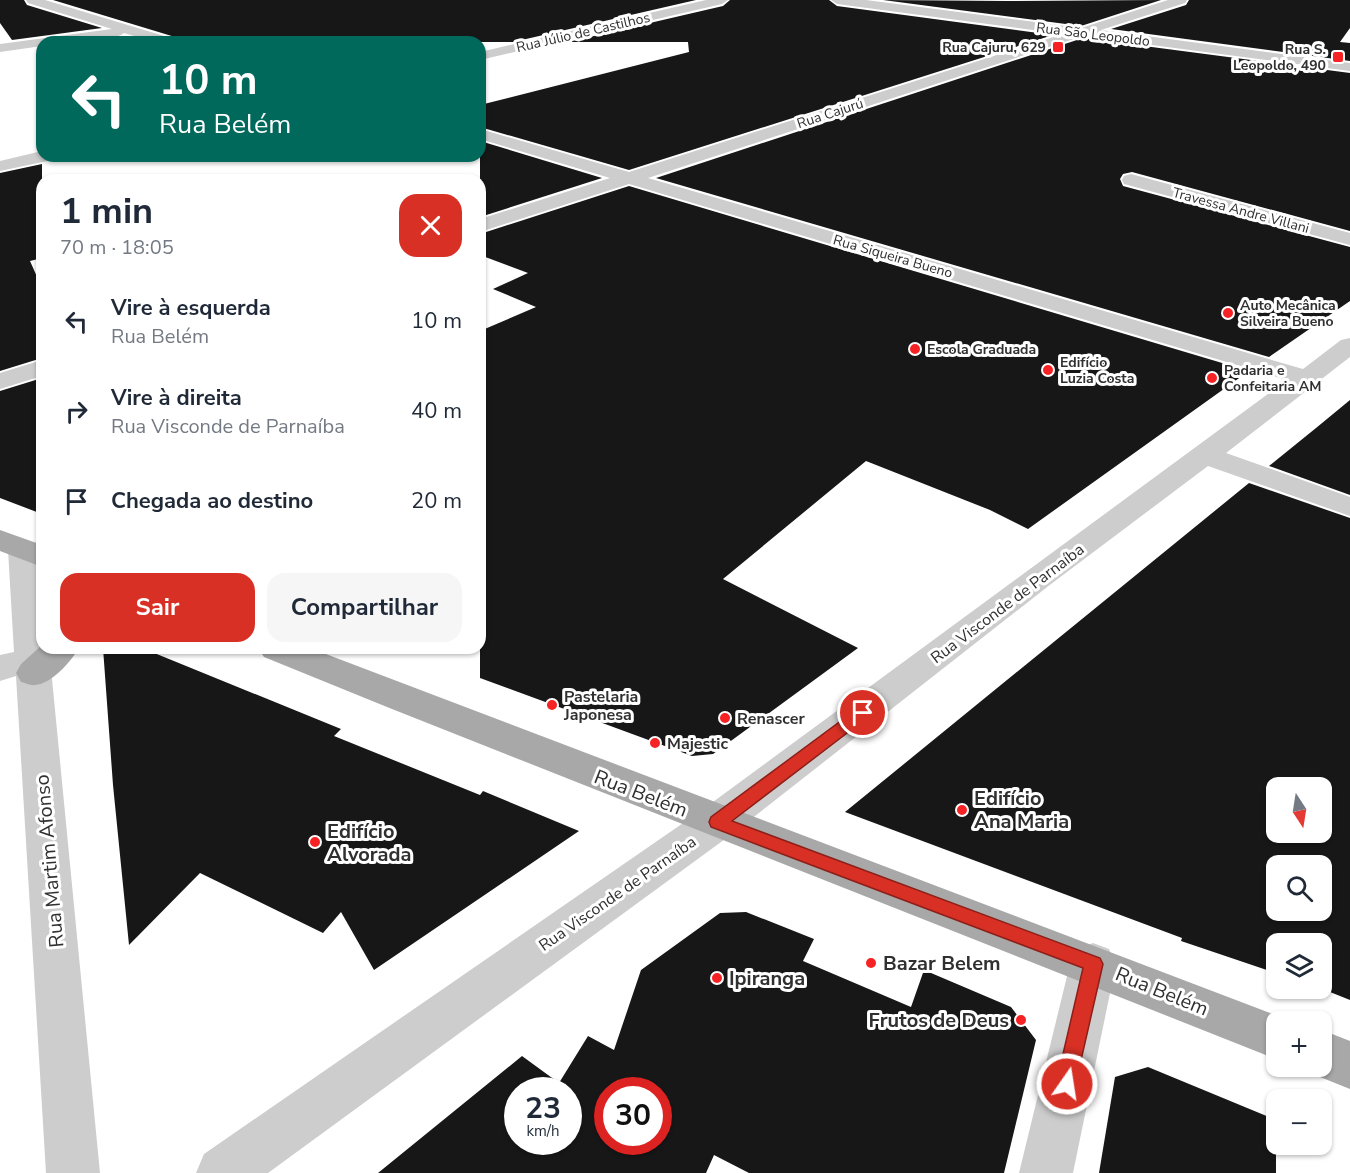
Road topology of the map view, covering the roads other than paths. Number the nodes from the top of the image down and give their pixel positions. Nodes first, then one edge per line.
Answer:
1 (32, 0) edge
2 (722, 0) edge
3 (837, 0) edge
4 (1181, 0) edge
5 (129, 30) junction
6 (1081, 32) junction
7 (86, 36) edge
8 (149, 36) edge
9 (36, 43) edge
10 (0, 48) edge
11 (486, 55) edge
12 (1350, 67) edge
13 (486, 136) edge
14 (36, 158) edge
15 (0, 166) edge
16 (629, 178) junction
17 (1131, 180) dead end
18 (486, 224) edge
19 (1350, 239) edge
20 (1350, 345) edge
21 (36, 370) edge
22 (1307, 378) junction
23 (0, 381) edge
24 (1205, 455) junction
25 (1350, 507) edge
26 (22, 549) edge
27 (291, 654) edge
28 (32, 662) edge
29 (717, 822) junction
30 (1093, 964) junction
31 (1266, 1032) edge
32 (1332, 1058) edge
33 (1350, 1065) edge
34 (73, 1173) edge
35 (223, 1173) edge
36 (1046, 1173) edge

1 - 5 street
2 - 11 street, Rua Júlio de Castilhos
3 - 6 street, Rua São Leopoldo
4 - 6 street, Rua Cajurú
5 - 7 street
5 - 8 street
6 - 12 street, Rua São Leopoldo
6 - 16 street, Rua Cajurú
9 - 10 street
13 - 16 street, Rua Siqueira Bueno
14 - 15 street
16 - 18 street, Rua Cajurú
16 - 22 street, Rua Siqueira Bueno
17 - 19 street, Travessa Andre Villani
20 - 22 street, Rua Visconde de Parnaíba
21 - 23 street
22 - 24 street, Rua Visconde de Parnaíba
24 - 25 street
24 - 29 street, Rua Visconde de Parnaíba
26 - 28 street, Rua Martim Afonso
27 - 29 main road, Rua Belém
28 - 34 street, Rua Martim Afonso
29 - 30 main road, Rua Belém
29 - 35 street, Rua Visconde de Parnaíba
30 - 31 main road, Rua Belém
30 - 36 street
32 - 33 main road

